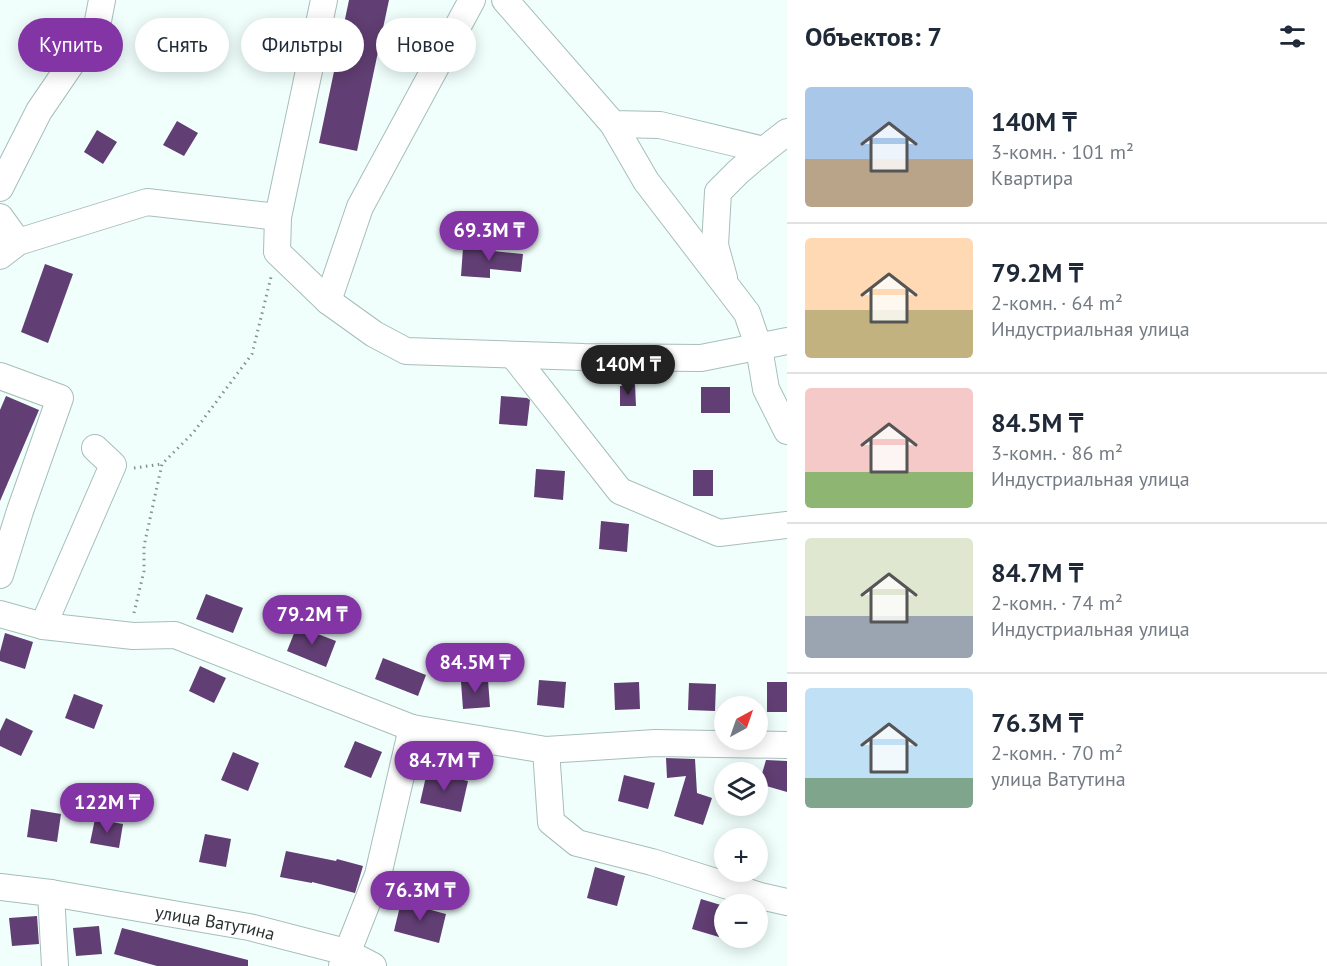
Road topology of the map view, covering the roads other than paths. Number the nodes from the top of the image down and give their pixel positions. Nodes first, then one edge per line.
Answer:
1 (102, 0) edge
2 (324, 0) edge
3 (472, 0) edge
4 (505, 0) edge
5 (613, 124) junction
6 (787, 132) edge
7 (764, 150) junction
8 (0, 188) edge
9 (278, 216) junction
10 (0, 217) edge
11 (9, 249) edge
12 (727, 287) junction
13 (328, 301) junction
14 (787, 341) edge
15 (759, 348) junction
16 (513, 355) junction
17 (0, 376) edge
18 (787, 431) edge
19 (95, 448) dead end
20 (787, 525) edge
21 (0, 575) edge
22 (0, 615) edge
23 (43, 626) junction
24 (412, 728) junction
25 (787, 745) edge
26 (546, 750) junction
27 (0, 887) edge
28 (51, 893) junction
29 (787, 903) edge
30 (344, 959) edge
31 (55, 966) edge
32 (373, 966) edge

1 - 8 street
2 - 9 street
3 - 13 street
4 - 5 street
5 - 7 street
5 - 12 street
6 - 7 street
7 - 12 street
9 - 11 street
9 - 13 street
10 - 11 street
12 - 15 street
13 - 16 street
14 - 15 street
15 - 16 street
15 - 18 street
16 - 20 street
17 - 21 street
19 - 23 street
22 - 23 street
23 - 24 street
24 - 26 street
24 - 30 street
25 - 26 street
26 - 29 street
27 - 28 street, улица Ватутина
28 - 30 street, улица Ватутина
28 - 31 street
30 - 32 street, улица Ватутина

